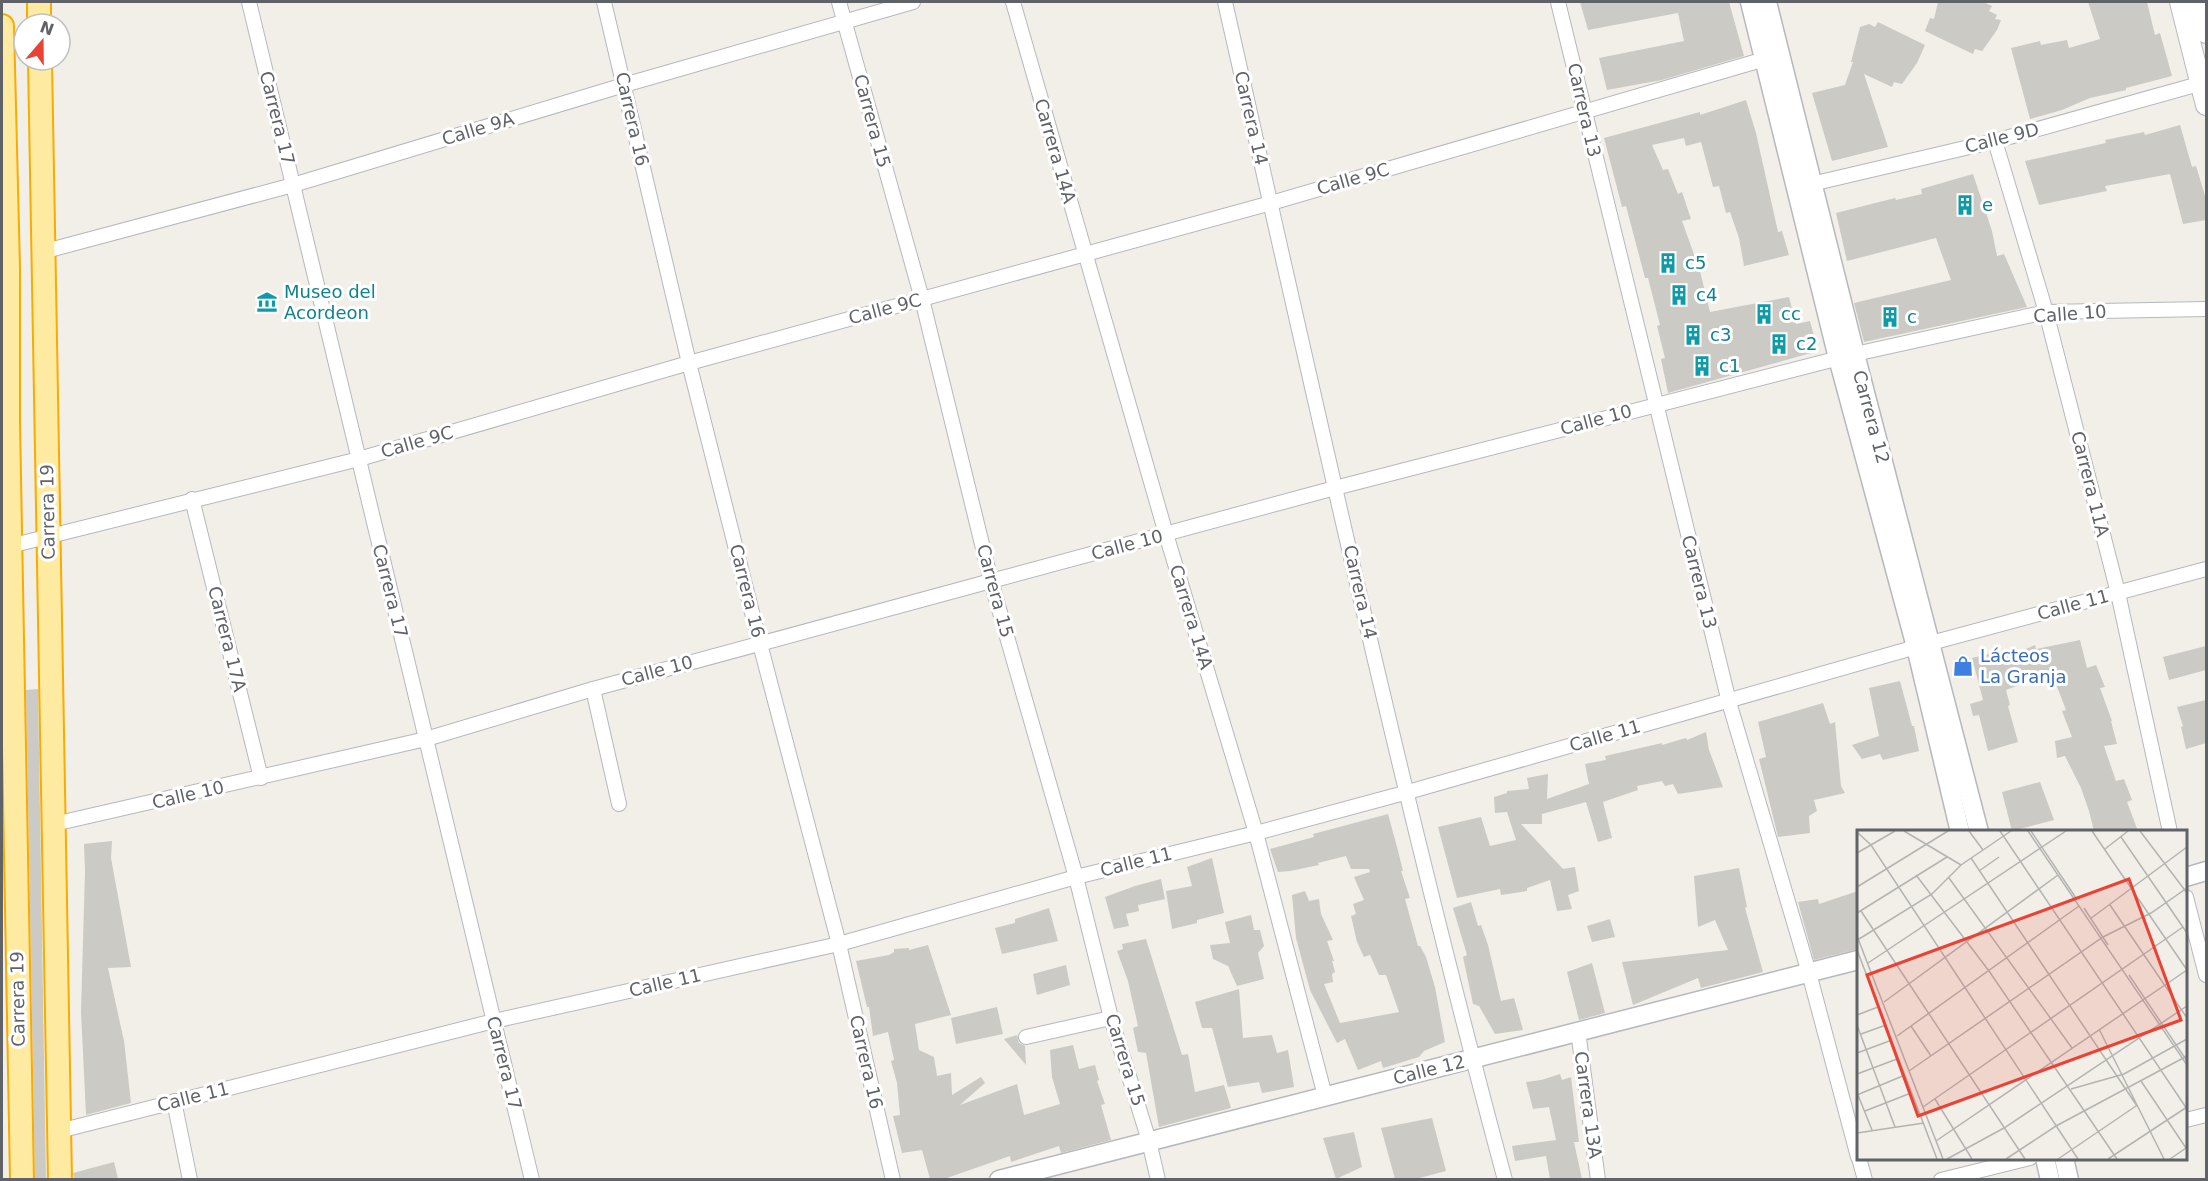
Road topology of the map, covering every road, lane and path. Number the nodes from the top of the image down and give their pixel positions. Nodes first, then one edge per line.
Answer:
1 (249, 2) edge
2 (604, 2) edge
3 (839, 2) edge
4 (913, 2) edge
5 (1013, 2) edge
6 (1225, 2) edge
7 (1558, 2) edge
8 (1750, 2) edge
9 (1767, 2) edge
10 (2180, 2) edge
11 (2198, 2) edge
12 (845, 21) junction
13 (2, 26) edge
14 (2206, 33) edge
15 (1765, 59) junction
16 (40, 72) edge
17 (2204, 83) edge
18 (624, 85) junction
19 (2206, 105) edge
20 (1584, 112) junction
21 (1995, 141) junction
22 (293, 185) junction
23 (1804, 186) junction
24 (1271, 203) junction
25 (42, 252) junction
26 (1084, 255) junction
27 (5, 268) edge
28 (922, 299) junction
29 (2206, 309) edge
30 (2046, 312) junction
31 (1846, 356) junction
32 (689, 363) junction
33 (1655, 404) junction
34 (5, 422) edge
35 (358, 459) junction
36 (1335, 488) junction
37 (192, 499) junction
38 (1166, 534) junction
39 (49, 537) junction
40 (6, 546) edge
41 (2206, 569) edge
42 (991, 581) junction
43 (2118, 593) junction
44 (760, 644) junction
45 (1923, 645) junction
46 (593, 689) junction
47 (7, 702) edge
48 (1729, 702) junction
49 (426, 739) junction
50 (261, 778) junction
51 (1408, 792) junction
52 (619, 804) dead end
53 (54, 825) junction
54 (1960, 830) edge
55 (1979, 830) edge
56 (2170, 830) edge
57 (1256, 833) junction
58 (9, 849) edge
59 (2206, 871) edge
60 (1076, 877) junction
61 (2187, 877) edge
62 (2187, 901) edge
63 (839, 944) junction
64 (1857, 960) edge
65 (1809, 973) junction
66 (2206, 975) edge
67 (10, 992) edge
68 (1111, 1018) junction
69 (494, 1021) junction
70 (1578, 1031) junction
71 (1026, 1037) dead end
72 (1473, 1059) junction
73 (1325, 1096) junction
74 (174, 1101) junction
75 (2206, 1115) edge
76 (2187, 1120) edge
77 (59, 1131) junction
78 (1149, 1141) junction
79 (1857, 1151) edge
80 (1860, 1160) edge
81 (2022, 1160) edge
82 (2045, 1160) edge
83 (2064, 1160) edge
84 (22, 1179) edge
85 (60, 1179) edge
86 (190, 1179) edge
87 (532, 1179) edge
88 (893, 1179) edge
89 (999, 1179) edge
90 (1158, 1179) edge
91 (1505, 1179) edge
92 (1598, 1179) edge
93 (1865, 1179) edge
94 (1941, 1179) edge
95 (2050, 1179) edge
96 (2069, 1179) edge

1 - 22 street, Carrera 17
2 - 18 street, Carrera 16
3 - 12 street, Carrera 15
4 - 12 street, Calle 9A
5 - 26 street, Carrera 14A
6 - 24 street, Carrera 14
7 - 20 street, Carrera 13
8 - 15 street, Carrera 12
9 - 23 street, Carrera 12
10 - 17 main road
11 - 14 main road
12 - 18 street, Calle 9A
12 - 28 street, Carrera 15
13 - 27 highway, Carrera 19
15 - 20 street, Calle 9C
15 - 23 street, Carrera 12
16 - 25 highway, Carrera 19
17 - 19 main road
17 - 21 street, Calle 9D
18 - 22 street, Calle 9A
18 - 32 street, Carrera 16
20 - 24 street, Calle 9C
20 - 33 street, Carrera 13
21 - 23 street, Calle 9D
21 - 30 street, Carrera 11A
22 - 25 street, Calle 9A
22 - 35 street, Carrera 17
23 - 31 street, Carrera 12
24 - 26 street, Calle 9C
24 - 36 street, Carrera 14
25 - 39 highway, Carrera 19
26 - 28 street, Calle 9C
26 - 38 street, Carrera 14A
27 - 34 highway, Carrera 19
28 - 32 street, Calle 9C
28 - 42 street, Carrera 15
29 - 30 street, Calle 10
30 - 31 street, Calle 10
30 - 43 street, Carrera 11A
31 - 33 street, Calle 10
31 - 45 street, Carrera 12
32 - 35 street, Calle 9C
32 - 44 street, Carrera 16
33 - 36 street, Calle 10
33 - 48 street, Carrera 13
34 - 40 highway, Carrera 19
35 - 37 street, Calle 9C
35 - 49 street, Carrera 17
36 - 38 street, Calle 10
36 - 51 street, Carrera 14
37 - 39 street, Calle 9C
37 - 50 street, Carrera 17A
38 - 42 street, Calle 10
38 - 57 street, Carrera 14A
39 - 40 street, Calle 9C
39 - 53 highway, Carrera 19
40 - 47 highway, Carrera 19
41 - 43 street, Calle 11
42 - 44 street, Calle 10
42 - 60 street, Carrera 15
43 - 45 street, Calle 11
43 - 56 street, Carrera 11A
44 - 46 street, Calle 10
44 - 63 street, Carrera 16
45 - 48 street, Calle 11
45 - 54 street, Carrera 12
45 - 55 street, Carrera 12
46 - 49 street, Calle 10
46 - 52 street
47 - 58 highway, Carrera 19
48 - 51 street, Calle 11
48 - 65 street, Carrera 13
49 - 50 street, Calle 10
49 - 69 street, Carrera 17
50 - 53 street, Calle 10
51 - 57 street, Calle 11
51 - 72 street, Carrera 14
53 - 77 highway, Carrera 19
57 - 60 street, Calle 11
57 - 73 street, Carrera 14A
58 - 67 highway, Carrera 19
59 - 61 street
60 - 63 street, Calle 11
60 - 68 street, Carrera 15
62 - 66 street
63 - 69 street, Calle 11
63 - 88 street, Carrera 16
64 - 65 street, Calle 12
65 - 70 street, Calle 12
65 - 79 street, Carrera 13
67 - 84 highway, Carrera 19
68 - 71 street
68 - 78 street, Carrera 15
69 - 74 street, Calle 11
69 - 87 street, Carrera 17
70 - 72 street, Calle 12
70 - 92 street, Carrera 13A
72 - 73 street, Calle 12
72 - 91 street, Carrera 14
73 - 78 street, Calle 12
74 - 77 street, Calle 11
74 - 86 street
75 - 76 street
77 - 85 highway, Carrera 19
78 - 89 street, Calle 12
78 - 90 street, Carrera 15
80 - 93 street, Carrera 13
81 - 94 street
82 - 95 street
83 - 96 street

